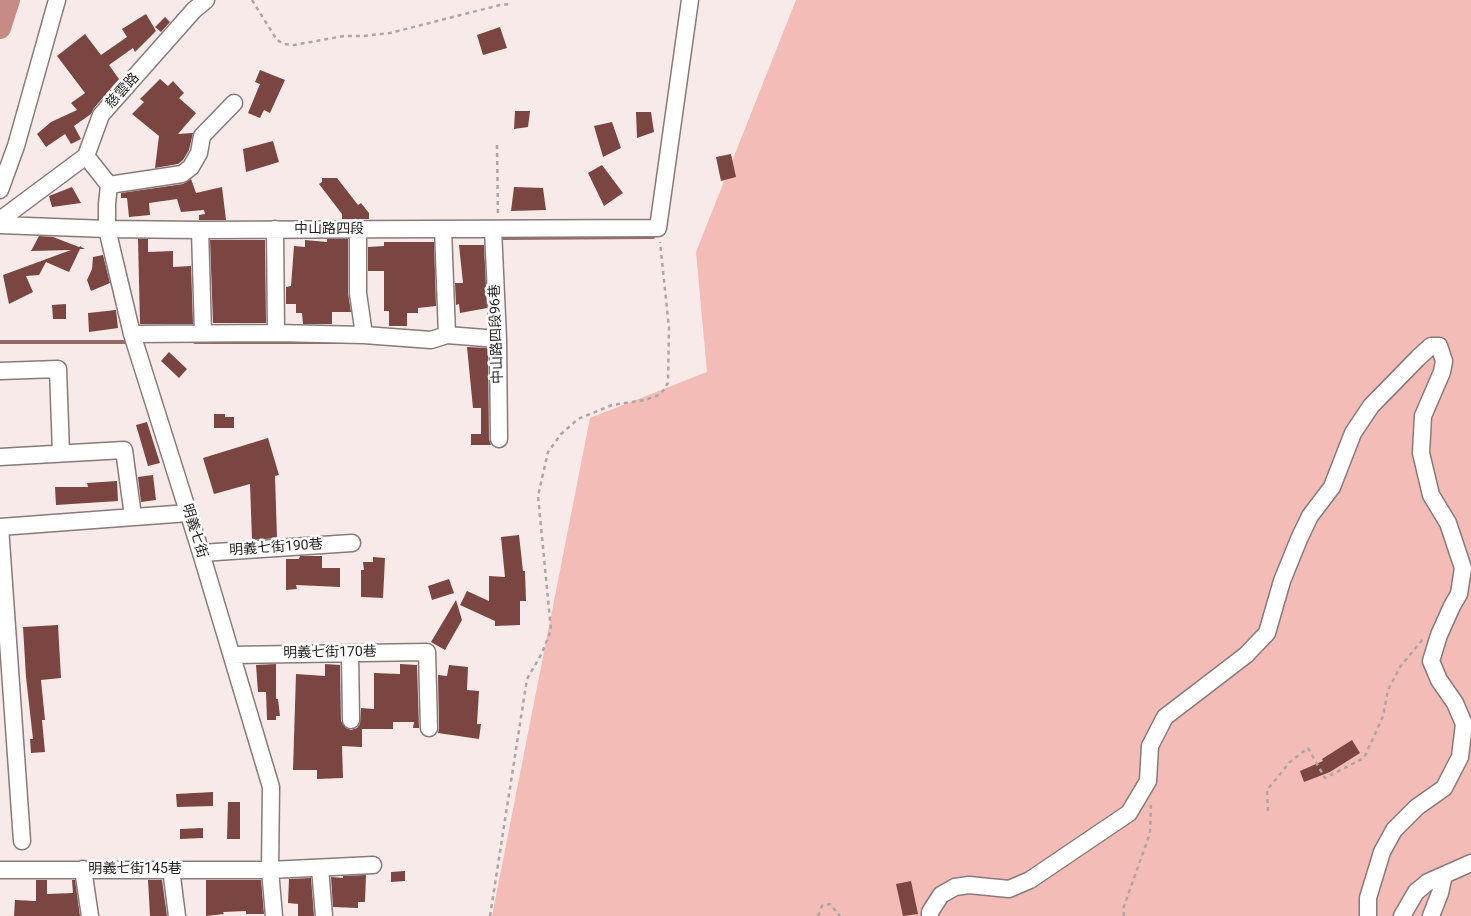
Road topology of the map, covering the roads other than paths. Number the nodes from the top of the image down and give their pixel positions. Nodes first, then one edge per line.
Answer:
1 (57, 0) edge
2 (206, 0) edge
3 (690, 0) edge
4 (234, 103) dead end
5 (86, 156) junction
6 (109, 185) junction
7 (0, 190) edge
8 (0, 220) edge
9 (0, 225) edge
10 (275, 229) junction
11 (358, 229) junction
12 (443, 229) junction
13 (495, 229) junction
14 (107, 230) junction
15 (200, 230) junction
16 (203, 333) junction
17 (276, 333) junction
18 (364, 335) junction
19 (447, 335) junction
20 (133, 339) junction
21 (498, 339) junction
22 (0, 371) edge
23 (499, 439) dead end
24 (61, 453) junction
25 (0, 457) edge
26 (188, 513) junction
27 (133, 516) junction
28 (0, 527) edge
29 (352, 543) dead end
30 (201, 553) junction
31 (350, 653) junction
32 (232, 655) junction
33 (352, 720) dead end
34 (428, 728) dead end
35 (22, 842) dead end
36 (1471, 863) edge
37 (373, 865) dead end
38 (320, 868) junction
39 (83, 869) junction
40 (171, 869) junction
41 (0, 870) edge
42 (270, 870) junction
43 (1444, 875) junction
44 (90, 916) edge
45 (177, 916) edge
46 (274, 916) edge
47 (324, 916) edge
48 (930, 916) edge
49 (1368, 916) edge
50 (1402, 916) edge
51 (1431, 916) edge

1 - 7 street
2 - 5 street, 慈雲路
3 - 13 street, 中山路四段
4 - 6 street
5 - 6 street
5 - 8 street
6 - 14 street, 明義七街
9 - 14 street, 中山路四段
10 - 11 street, 中山路四段
10 - 15 street, 中山路四段
10 - 17 street
11 - 12 street, 中山路四段
11 - 18 street
12 - 13 street, 中山路四段
12 - 19 street
13 - 21 street, 中山路四段96巷
14 - 15 street, 中山路四段
14 - 20 street, 明義七街
15 - 16 street
16 - 17 street
16 - 20 street
17 - 18 street
18 - 19 street
19 - 21 street
20 - 26 street, 明義七街
21 - 23 street, 中山路四段96巷
22 - 24 street
24 - 25 street
24 - 27 street
26 - 27 street
26 - 30 street, 明義七街
27 - 28 street
28 - 35 street
29 - 30 street, 明義七街190巷
30 - 32 street, 明義七街
31 - 32 street, 明義七街170巷
31 - 33 street
31 - 34 street, 明義七街170巷
32 - 42 street, 明義七街
36 - 43 street
37 - 38 street, 明義七街145巷
38 - 42 street, 明義七街145巷
38 - 47 street
39 - 40 street, 明義七街145巷
39 - 41 street, 明義七街145巷
39 - 44 street
40 - 42 street, 明義七街145巷
40 - 45 street
42 - 46 street, 明義七街
43 - 50 street
43 - 51 street
48 - 49 street

